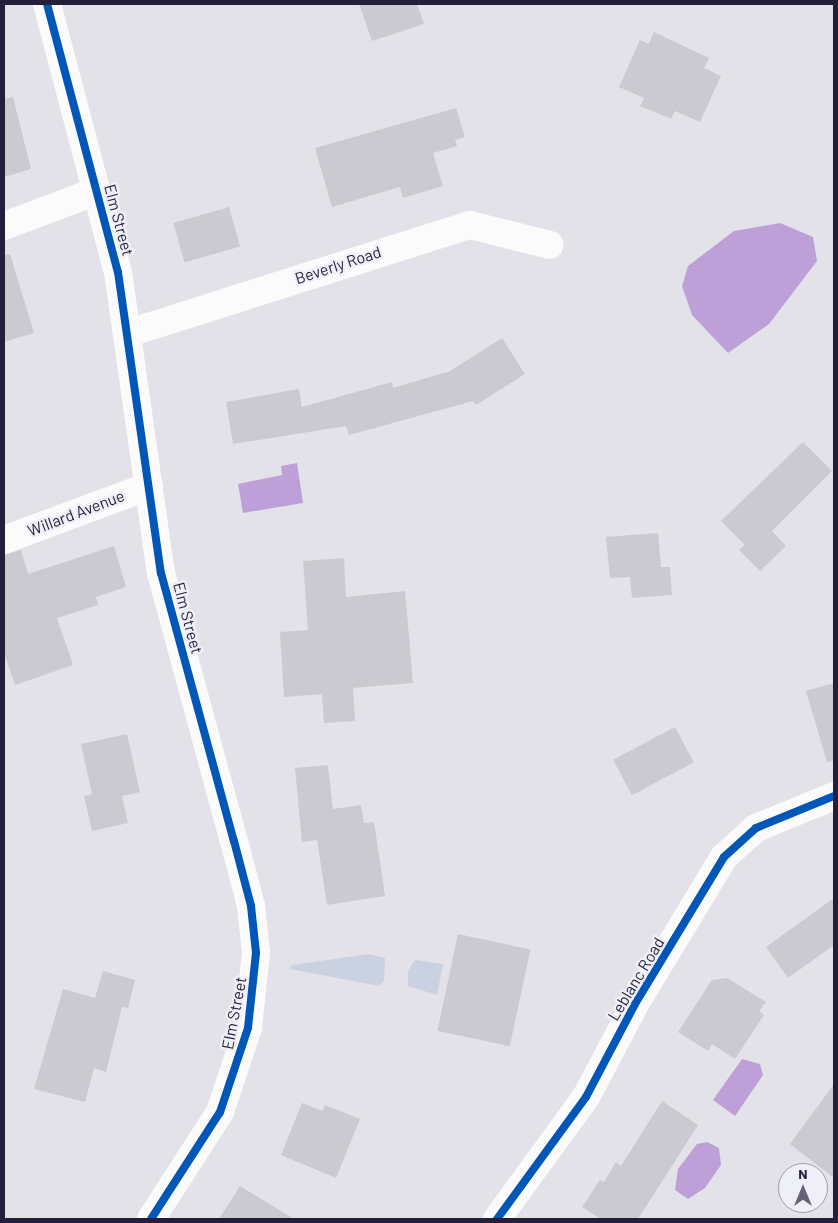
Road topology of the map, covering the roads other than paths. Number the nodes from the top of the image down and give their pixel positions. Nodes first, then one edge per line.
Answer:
1 (47, 4) edge
2 (97, 191) junction
3 (4, 226) edge
4 (550, 245) dead end
5 (129, 333) junction
6 (149, 486) junction
7 (4, 540) edge
8 (834, 796) edge
9 (151, 1219) edge
10 (497, 1219) edge

1 - 2 street, Elm Street
2 - 3 street
2 - 5 street, Elm Street
4 - 5 street, Beverly Road
5 - 6 street, Elm Street
6 - 7 street, Willard Avenue
6 - 9 street, Elm Street
8 - 10 street, Leblanc Road

